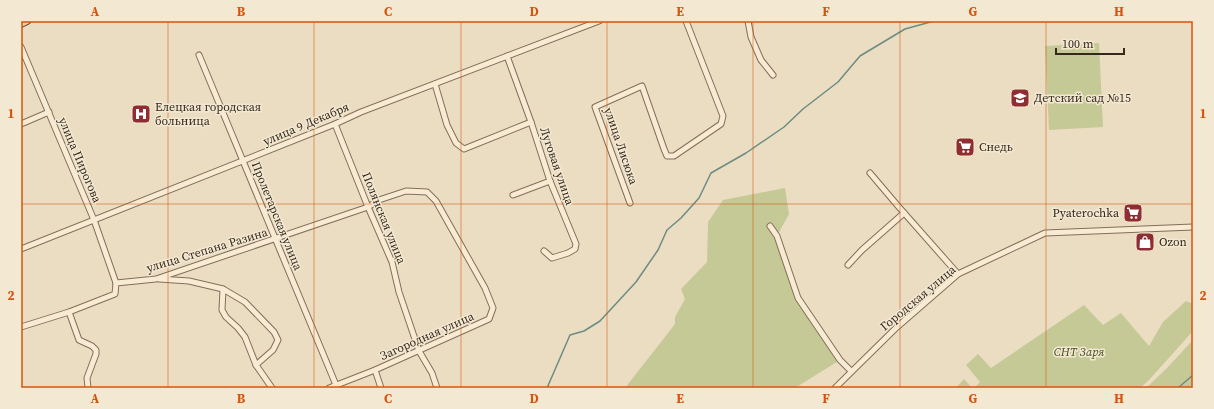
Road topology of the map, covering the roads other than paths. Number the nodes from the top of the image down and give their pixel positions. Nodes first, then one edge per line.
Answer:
1 (27, 21) edge
2 (599, 21) edge
3 (686, 21) edge
4 (748, 21) edge
5 (21, 24) edge
6 (21, 47) edge
7 (199, 55) dead end
8 (507, 56) junction
9 (773, 75) dead end
10 (435, 84) junction
11 (49, 112) junction
12 (531, 122) junction
13 (21, 124) edge
14 (335, 124) junction
15 (243, 161) junction
16 (870, 173) dead end
17 (550, 181) junction
18 (406, 191) joint
19 (513, 195) dead end
20 (630, 203) dead end
21 (368, 207) junction
22 (904, 213) junction
23 (94, 220) junction
24 (770, 226) dead end
25 (1193, 227) edge
26 (275, 240) junction
27 (21, 249) edge
28 (544, 251) dead end
29 (848, 265) dead end
30 (958, 274) junction
31 (156, 279) junction
32 (116, 283) junction
33 (223, 289) junction
34 (69, 312) junction
35 (21, 327) edge
36 (419, 351) junction
37 (256, 365) junction
38 (375, 370) junction
39 (851, 371) junction
40 (336, 385) junction
41 (88, 388) edge
42 (272, 388) edge
43 (329, 388) edge
44 (381, 388) edge
45 (436, 388) edge
46 (835, 388) edge

1 - 5 main road
2 - 8 street, улица 9 Декабря
3 - 20 street, улица Лисюка
4 - 9 street
6 - 11 street, улица Пирогова
7 - 15 street, Пролетарская улица
8 - 10 street, улица 9 Декабря
8 - 12 street, Луговая улица
10 - 12 street
10 - 14 street, улица 9 Декабря
11 - 13 street
11 - 23 street, улица Пирогова
12 - 17 street, Луговая улица
14 - 15 street, улица 9 Декабря
14 - 21 street, Полянская улица
15 - 23 street, улица 9 Декабря
15 - 26 street, Пролетарская улица
16 - 22 street
17 - 19 street
17 - 28 street, Луговая улица
18 - 21 street, улица Степана Разина
18 - 36 street, Загородная улица
21 - 26 street, улица Степана Разина
21 - 36 street, Полянская улица
22 - 29 street
22 - 30 street
23 - 27 street, улица 9 Декабря
23 - 32 street, улица Пирогова
24 - 39 street
25 - 30 street, Городская улица
26 - 31 street, улица Степана Разина
26 - 40 street, Пролетарская улица
30 - 39 street, Городская улица
31 - 32 street, улица Степана Разина
31 - 33 street
32 - 34 street
33 - 37 street
33 - 37 street
34 - 35 street
34 - 41 street
36 - 38 street, Загородная улица
36 - 45 street, Полянская улица
37 - 42 street
38 - 40 street, Загородная улица
38 - 44 street
39 - 46 street, Городская улица
40 - 43 street, Загородная улица

